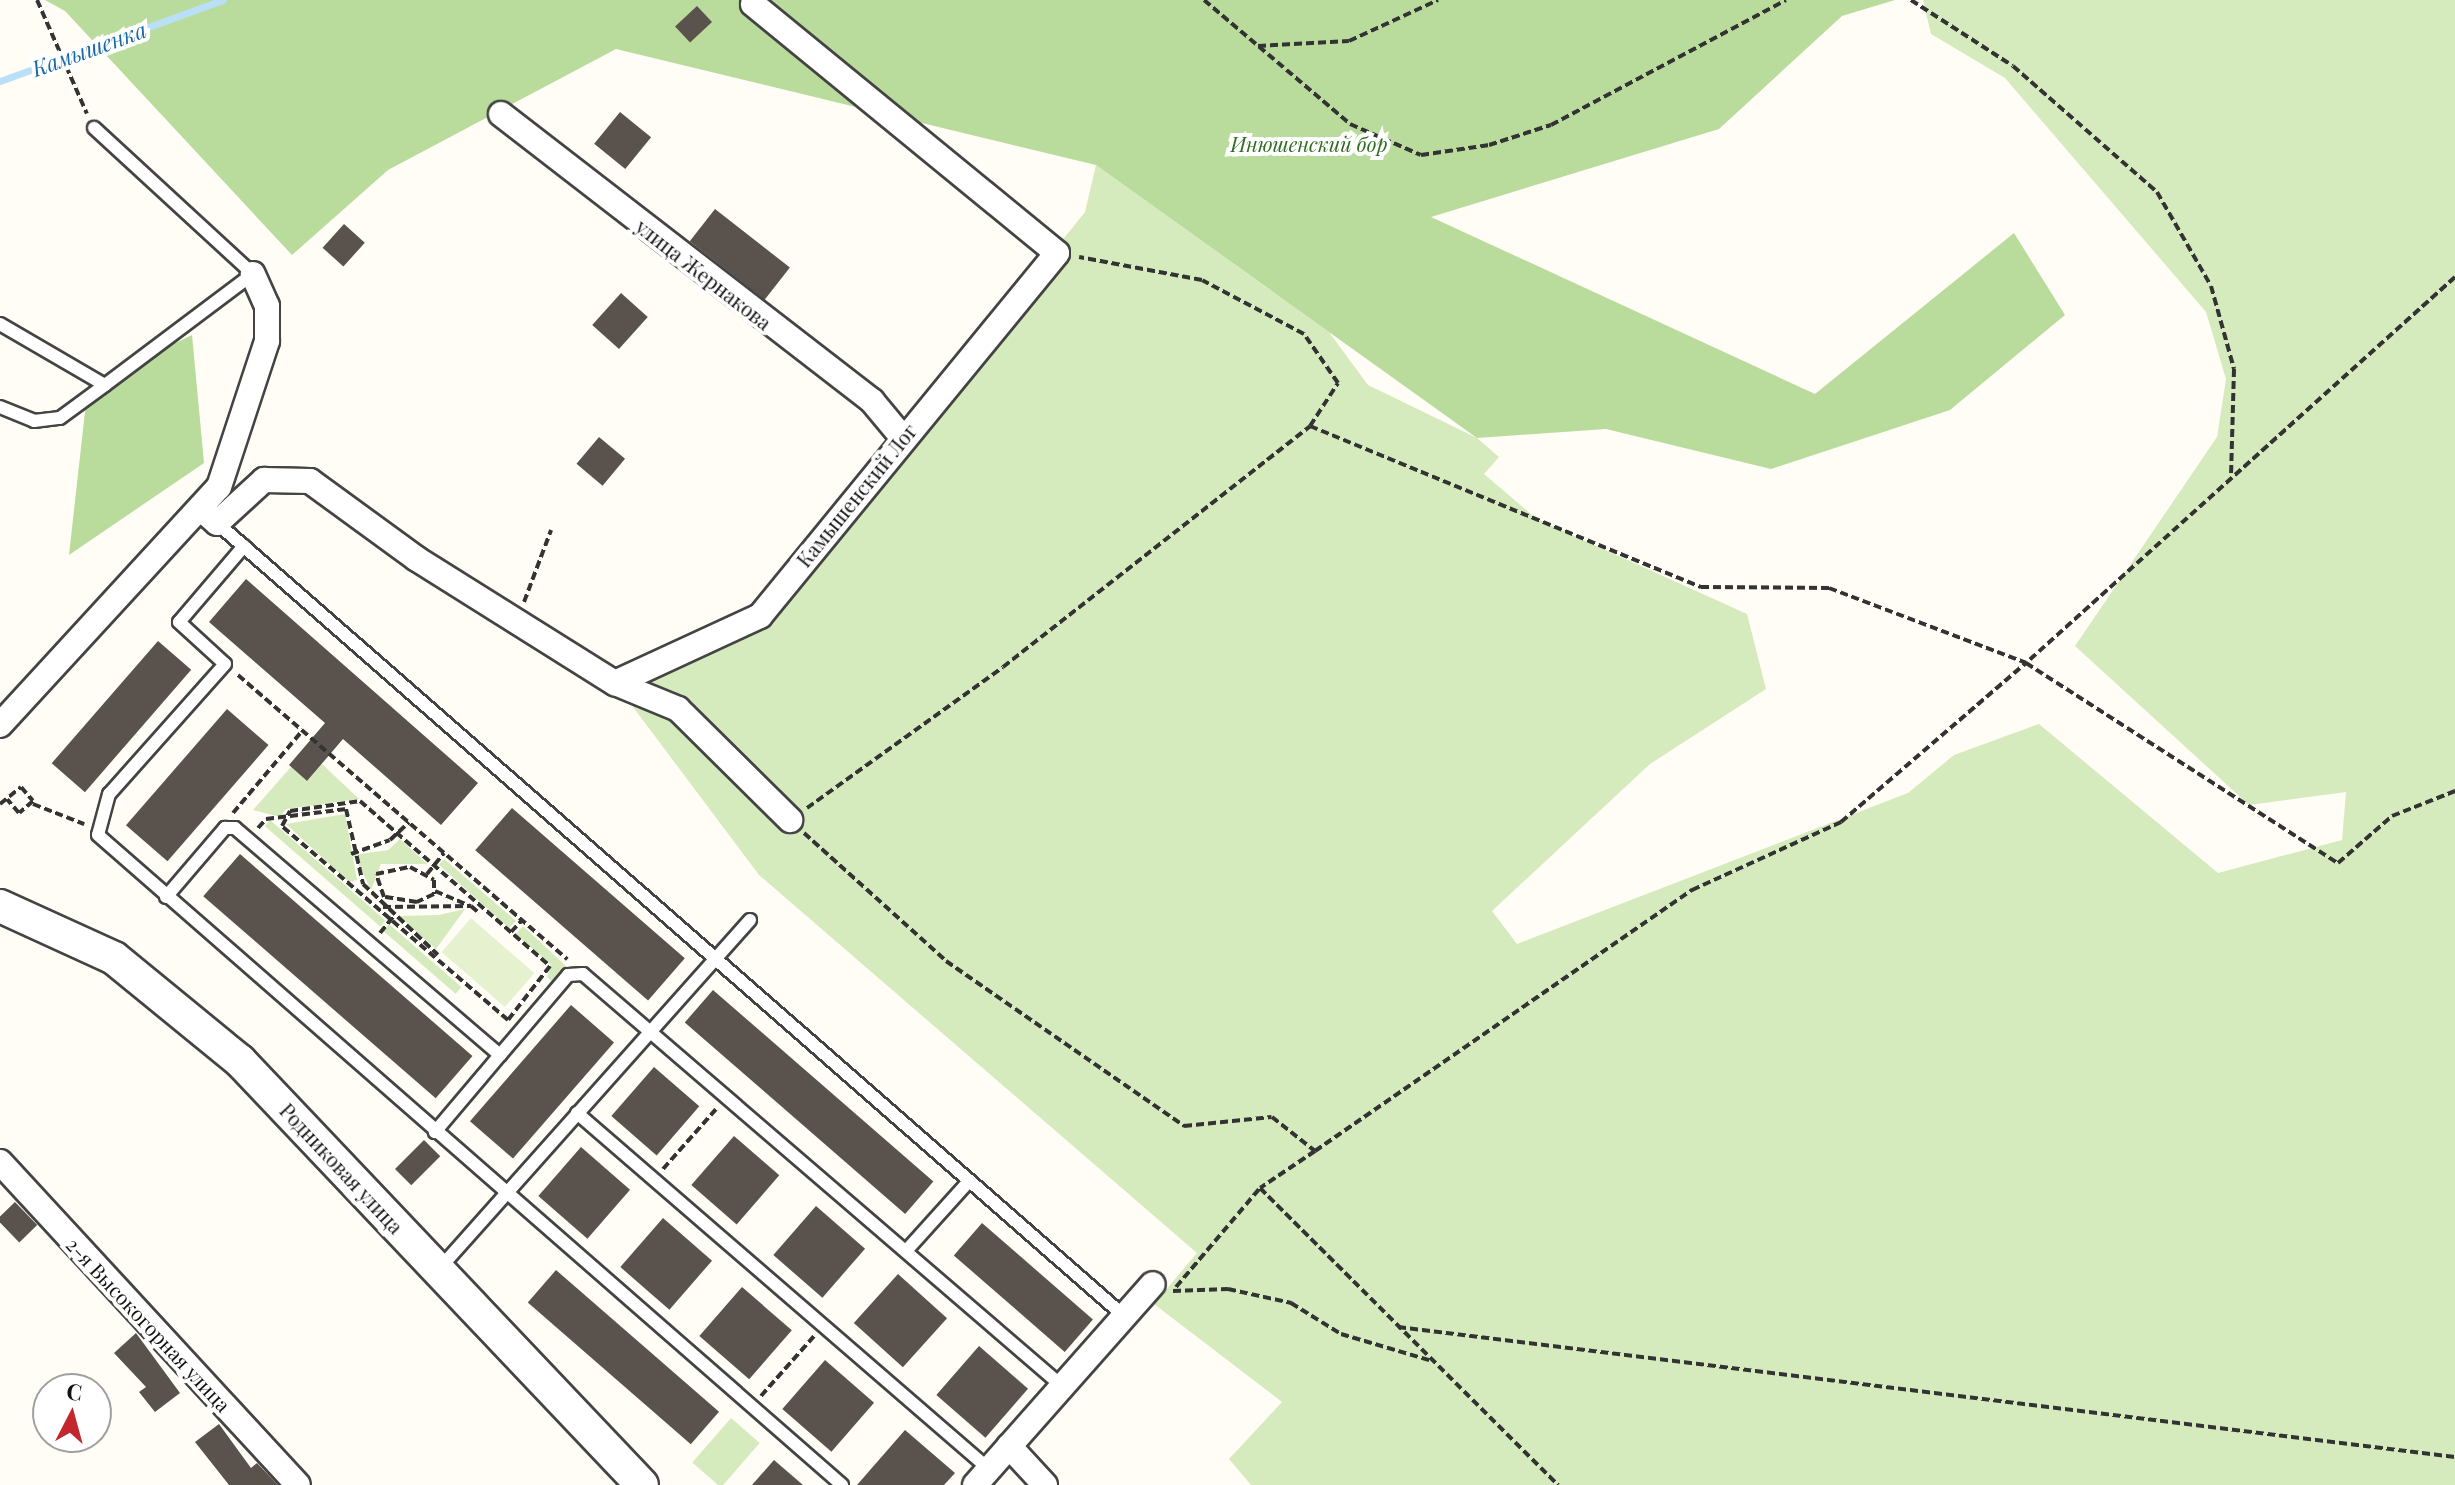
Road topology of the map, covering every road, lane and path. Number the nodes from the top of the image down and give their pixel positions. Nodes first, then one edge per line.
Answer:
1 (37, 0) edge
2 (1204, 0) edge
3 (1438, 0) edge
4 (1786, 0) edge
5 (1911, 0) edge
6 (753, 4) dead end
7 (1256, 46) junction
8 (501, 114) dead end
9 (94, 128) joint
10 (1057, 253) junction
11 (253, 274) junction
12 (2455, 277) edge
13 (0, 324) edge
14 (105, 385) junction
15 (0, 407) edge
16 (1310, 426) junction
17 (902, 437) junction
18 (2231, 475) junction
19 (209, 515) junction
20 (551, 530) dead end
21 (244, 546) junction
22 (518, 619) junction
23 (2026, 663) junction
24 (225, 664) junction
25 (615, 683) junction
26 (0, 725) edge
27 (303, 730) junction
28 (2455, 791) edge
29 (7, 799) junction
30 (0, 804) edge
31 (32, 804) junction
32 (282, 817) junction
33 (790, 820) junction
34 (76, 821) dead end
35 (409, 822) junction
36 (230, 826) junction
37 (258, 828) dead end
38 (399, 833) junction
39 (444, 853) junction
40 (351, 854) junction
41 (434, 865) junction
42 (427, 874) junction
43 (435, 891) junction
44 (166, 897) junction
45 (387, 903) junction
46 (0, 906) edge
47 (471, 906) junction
48 (479, 913) dead end
49 (394, 916) junction
50 (522, 920) junction
51 (750, 920) dead end
52 (389, 922) junction
53 (380, 932) dead end
54 (511, 932) junction
55 (438, 955) dead end
56 (715, 958) junction
57 (575, 971) junction
58 (464, 987) junction
59 (455, 997) dead end
60 (650, 1031) junction
61 (500, 1055) junction
62 (727, 1097) junction
63 (577, 1113) junction
64 (435, 1132) junction
65 (1315, 1151) junction
66 (0, 1162) edge
67 (654, 1179) junction
68 (969, 1181) junction
69 (1260, 1188) junction
70 (506, 1193) junction
71 (906, 1251) junction
72 (438, 1270) junction
73 (1152, 1282) dead end
74 (1124, 1316) junction
75 (823, 1325) junction
76 (1398, 1327) junction
77 (1431, 1360) junction
78 (1062, 1386) junction
79 (752, 1407) junction
80 (1009, 1446) junction
81 (2455, 1457) edge
82 (982, 1477) edge
83 (298, 1485) edge
84 (642, 1485) edge
85 (842, 1485) edge
86 (1045, 1485) edge
87 (1558, 1485) edge

1 - 9 path
2 - 7 path
3 - 7 path
4 - 7 path
5 - 18 path
6 - 10 street
8 - 17 street, улица Жернакова
9 - 11 lane
10 - 16 path
10 - 17 street, Камышенский Лог
11 - 14 lane
11 - 19 street
12 - 18 path
13 - 14 lane
14 - 15 lane
16 - 23 path
16 - 33 path
17 - 25 street, Камышенский Лог
18 - 23 path
19 - 21 lane
19 - 22 street
19 - 26 street
20 - 22 path
21 - 24 lane
21 - 56 lane
22 - 25 street
23 - 28 path
23 - 65 path
24 - 27 path
24 - 44 lane
25 - 33 street
27 - 35 path
27 - 36 path
29 - 30 path
29 - 31 path
29 - 31 path
31 - 34 path
32 - 37 path
32 - 38 path
32 - 40 path
32 - 52 path
33 - 65 path
35 - 38 path
35 - 39 path
36 - 44 lane
36 - 61 lane
38 - 40 path
38 - 41 path
39 - 41 path
39 - 50 path
40 - 45 path
41 - 42 path
41 - 54 path
42 - 43 path
42 - 45 path
43 - 45 path
43 - 47 path
44 - 64 lane
45 - 47 path
45 - 49 path
46 - 72 street, Родниковая улица
47 - 48 path
49 - 52 path
49 - 55 path
50 - 54 path
50 - 57 path
51 - 56 lane
52 - 53 path
52 - 58 path
54 - 58 path
56 - 60 lane
56 - 68 lane
57 - 60 lane
57 - 61 lane
58 - 59 path
60 - 62 lane
60 - 63 lane
61 - 64 lane
62 - 67 path
62 - 71 lane
63 - 67 lane
63 - 70 lane
64 - 70 lane
65 - 69 path
66 - 83 street, 2-я Высокогорная улица
67 - 75 lane
68 - 71 lane
68 - 74 lane
69 - 76 path
69 - 77 path
70 - 72 lane
70 - 79 lane
71 - 78 lane
72 - 84 street, Родниковая улица
73 - 74 street
74 - 78 street
75 - 79 path
75 - 82 lane
76 - 77 path
76 - 81 path
77 - 87 path
78 - 80 street
79 - 85 lane
80 - 82 street
80 - 86 street

